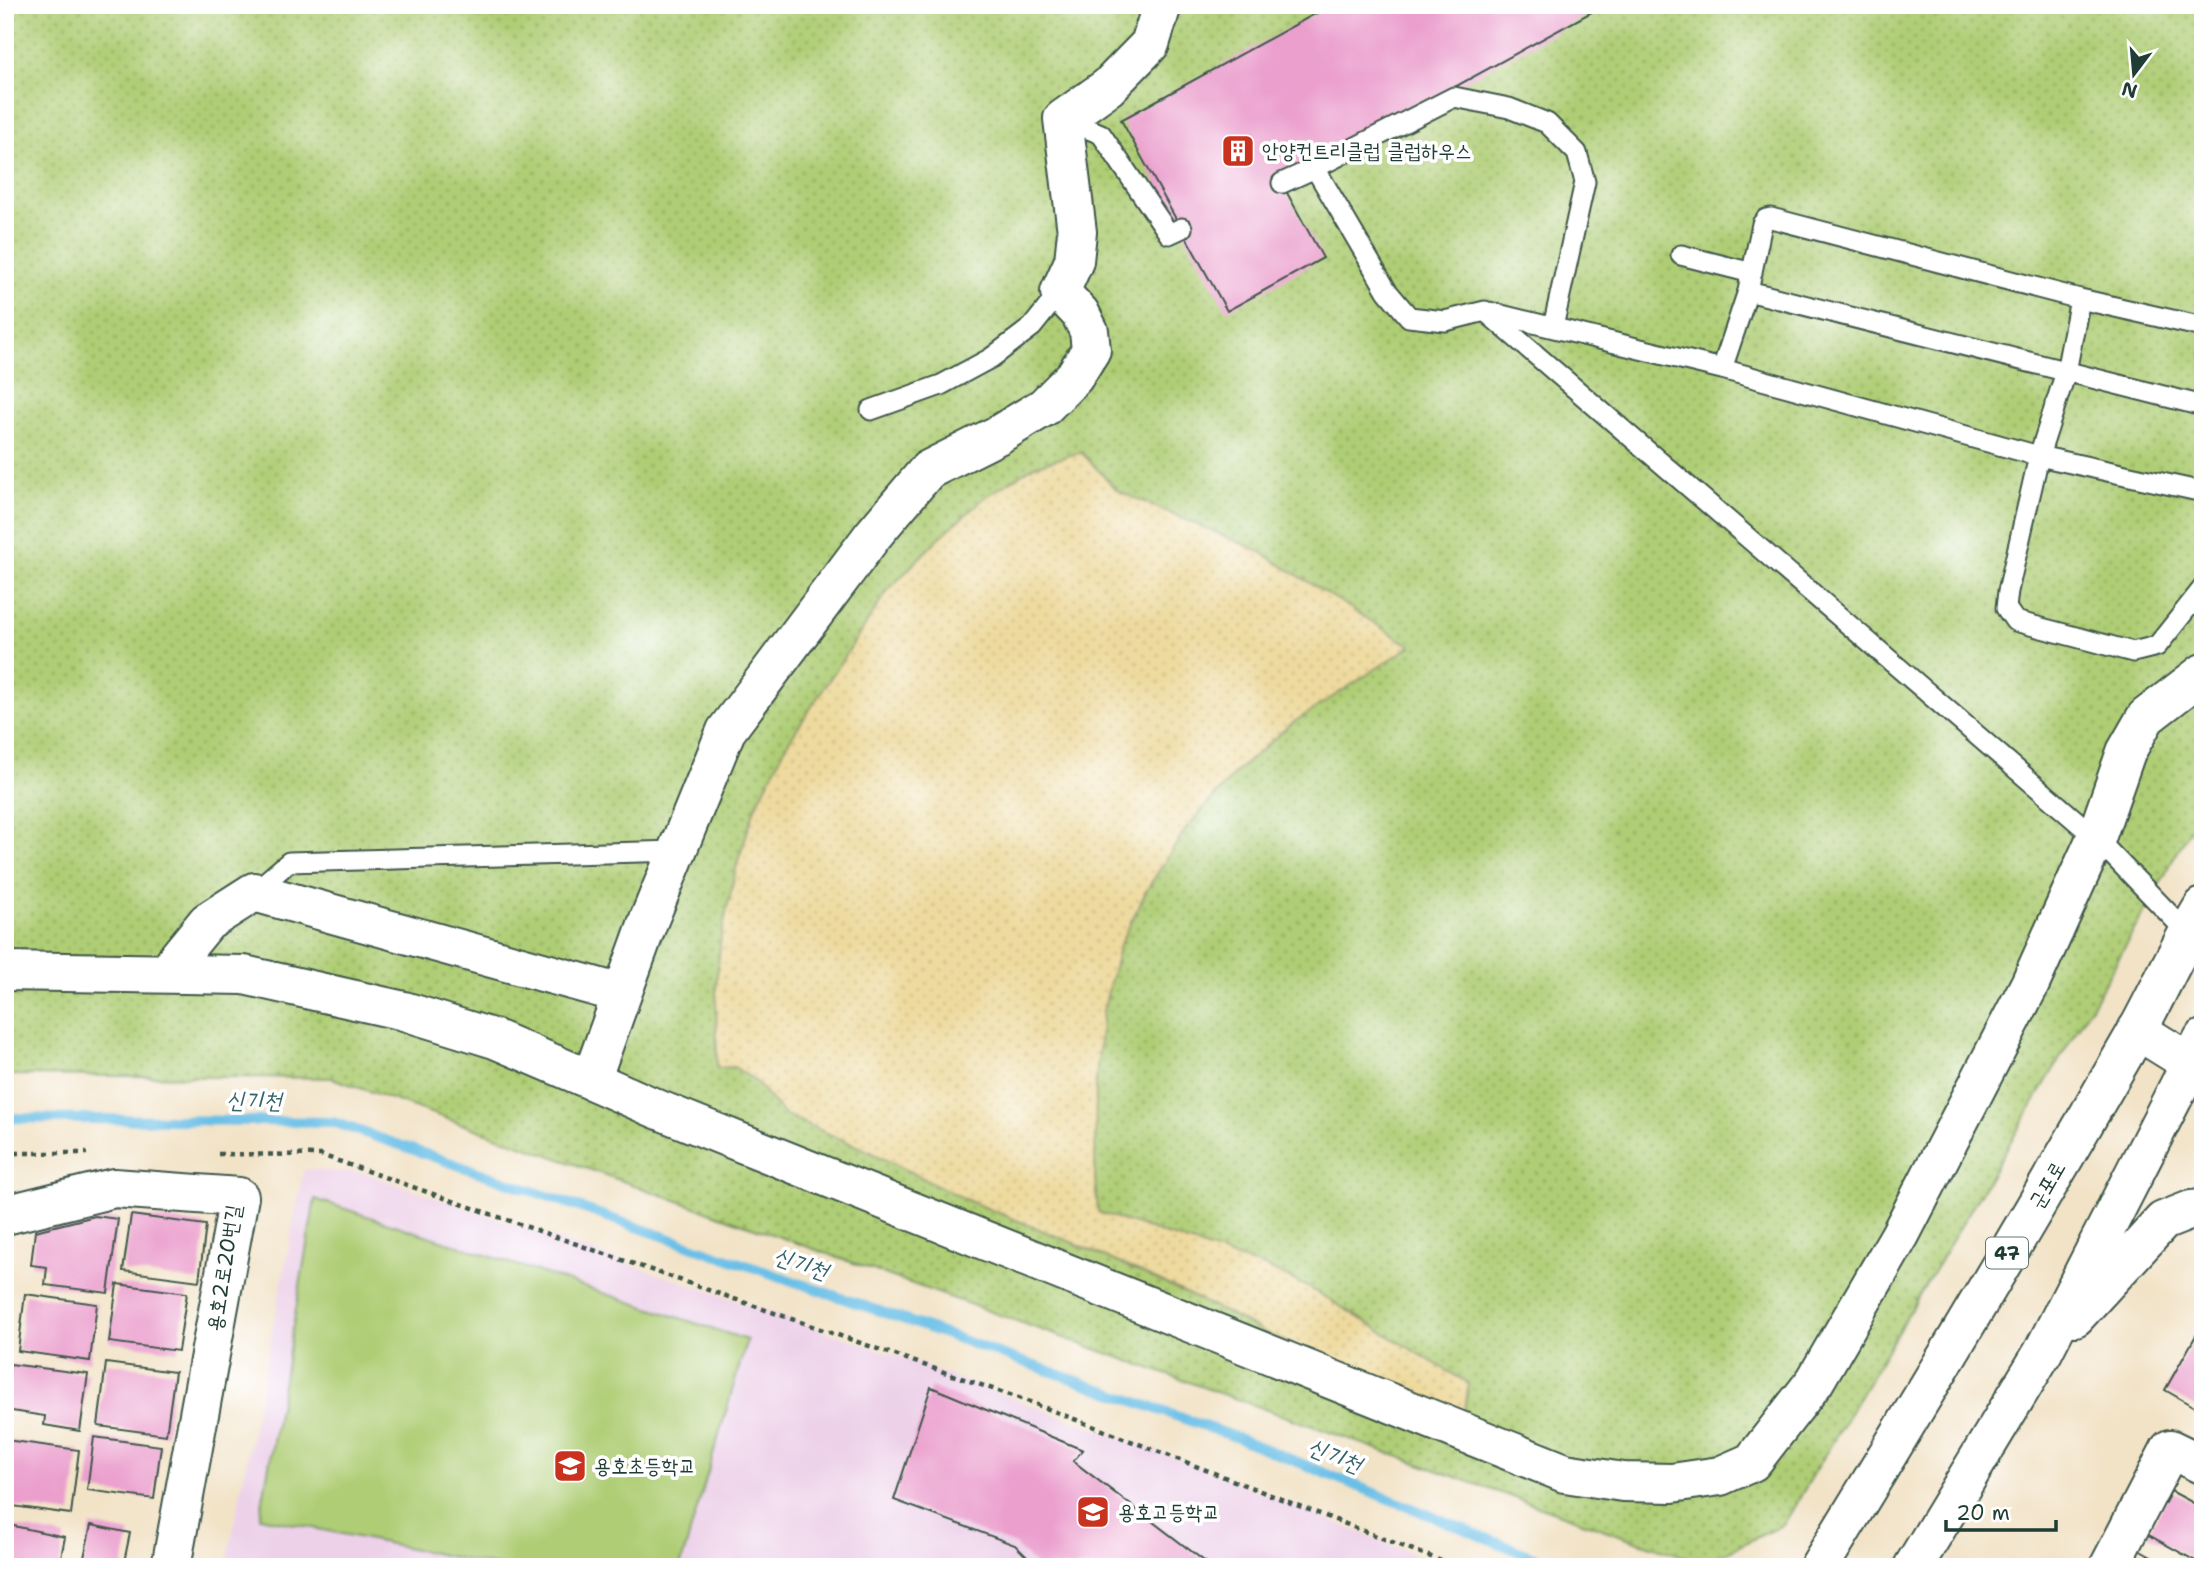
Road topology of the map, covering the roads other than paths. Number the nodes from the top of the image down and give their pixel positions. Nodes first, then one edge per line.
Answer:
1 (1163, 5) edge
2 (1063, 118) junction
3 (1315, 168) junction
4 (1282, 183) dead end
5 (1182, 228) dead end
6 (1681, 255) dead end
7 (1750, 282) junction
8 (1060, 292) junction
9 (2080, 299) junction
10 (1485, 311) junction
11 (1553, 327) junction
12 (2203, 327) edge
13 (1722, 369) junction
14 (2066, 372) junction
15 (2203, 406) edge
16 (871, 410) dead end
17 (2039, 456) junction
18 (2203, 492) edge
19 (2203, 588) edge
20 (2203, 673) edge
21 (2096, 838) junction
22 (677, 851) junction
23 (254, 892) junction
24 (2197, 930) edge
25 (5, 971) edge
26 (176, 973) junction
27 (622, 994) junction
28 (2137, 1030) junction
29 (2199, 1057) edge
30 (591, 1080) junction
31 (2203, 1209) edge
32 (6, 1221) edge
33 (2043, 1352) junction
34 (2203, 1465) edge
35 (171, 1567) edge
36 (1819, 1567) edge
37 (1913, 1567) edge
38 (2109, 1567) edge

1 - 2 street
2 - 5 lane
2 - 8 street
3 - 4 lane
3 - 10 lane
3 - 11 lane
6 - 7 lane
7 - 9 lane
7 - 13 lane
7 - 14 lane
8 - 16 lane
8 - 22 street
9 - 12 lane
9 - 14 lane
10 - 11 lane
10 - 21 lane
11 - 13 lane
13 - 17 lane
14 - 15 lane
14 - 17 lane
17 - 18 lane
17 - 19 lane
20 - 21 street
21 - 24 lane
21 - 30 street
22 - 23 lane
22 - 27 street
23 - 26 street
23 - 27 street
24 - 28 street, 군포로 / 47
25 - 26 street
26 - 30 street
27 - 30 street
28 - 29 street
28 - 36 street, 군포로 / 47
29 - 33 street
31 - 33 street
32 - 35 street, 용호2로20번길
33 - 37 street
34 - 38 street

